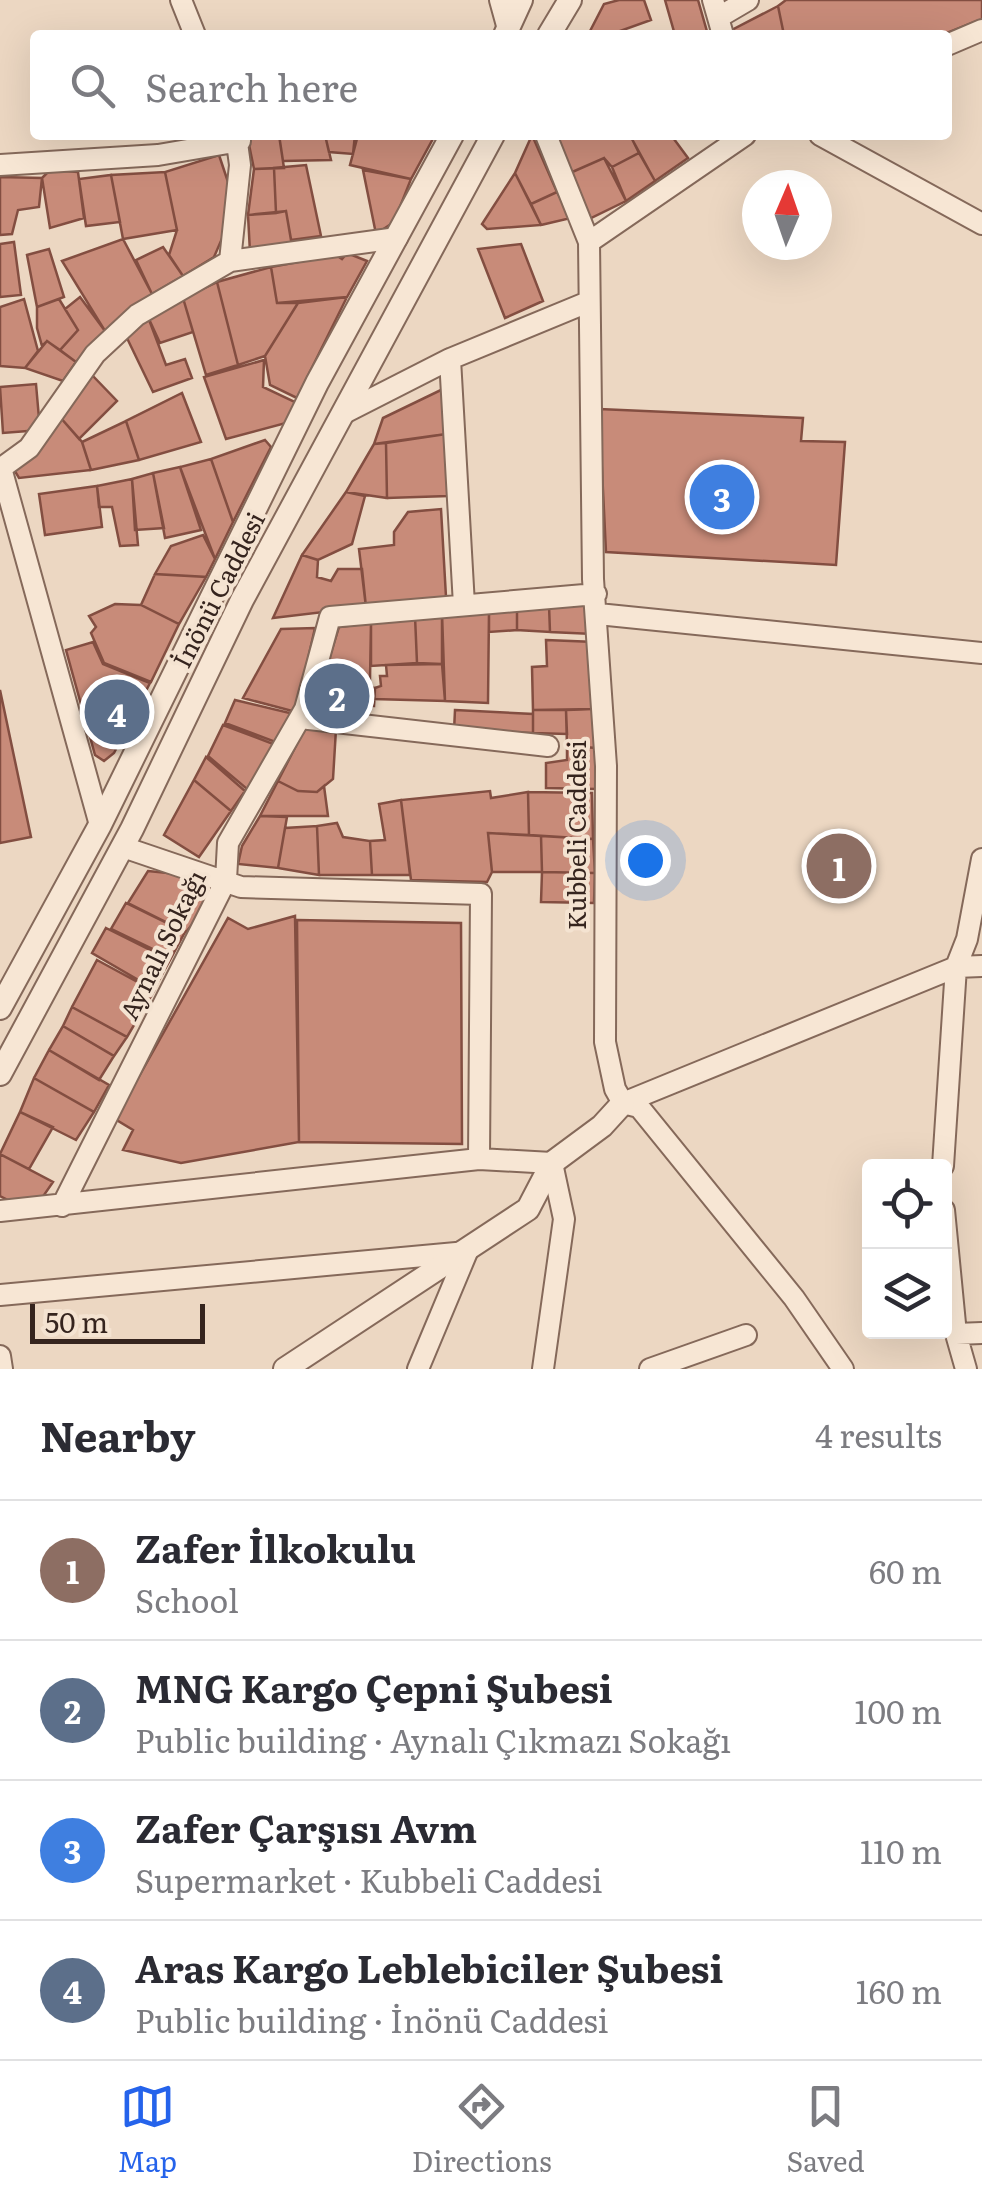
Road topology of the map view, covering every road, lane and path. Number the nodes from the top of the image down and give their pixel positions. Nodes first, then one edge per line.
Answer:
1 (181, 0) edge
2 (500, 0) edge
3 (521, 0) edge
4 (570, 0) edge
5 (748, 0) edge
6 (718, 17) edge
7 (192, 30) edge
8 (507, 30) edge
9 (508, 30) edge
10 (552, 30) edge
11 (982, 30) edge
12 (952, 43) edge
13 (228, 140) edge
14 (238, 140) edge
15 (449, 140) edge
16 (491, 140) edge
17 (548, 140) edge
18 (739, 140) edge
19 (829, 140) edge
20 (0, 165) edge
21 (982, 224) edge
22 (397, 238) junction
23 (589, 242) junction
24 (230, 261) junction
25 (588, 302) junction
26 (450, 359) junction
27 (344, 412) junction
28 (0, 468) edge
29 (597, 604) junction
30 (464, 605) junction
31 (982, 653) edge
32 (300, 718) junction
33 (548, 746) dead end
34 (100, 825) junction
35 (123, 847) junction
36 (982, 859) edge
37 (226, 880) junction
38 (982, 966) edge
39 (956, 967) junction
40 (0, 1008) edge
41 (0, 1074) edge
42 (623, 1103) junction
43 (479, 1159) junction
44 (944, 1159) edge
45 (552, 1163) junction
46 (62, 1206) junction
47 (0, 1211) edge
48 (948, 1249) edge
49 (468, 1252) junction
50 (0, 1295) edge
51 (982, 1332) edge
52 (956, 1334) junction
53 (746, 1335) dead end
54 (0, 1356) edge
55 (2, 1369) edge
56 (285, 1369) edge
57 (418, 1369) edge
58 (543, 1369) edge
59 (650, 1369) edge
60 (843, 1369) edge
61 (966, 1369) edge

1 - 7 street
2 - 8 street
3 - 9 street
4 - 10 street
5 - 6 street
11 - 12 street
13 - 20 street
14 - 24 street
15 - 22 street, İnönü Caddesi
16 - 27 street, İnönü Caddesi
17 - 23 street, Kubbeli Caddesi
18 - 23 street
19 - 21 street
22 - 24 street
22 - 34 street, İnönü Caddesi
23 - 25 street, Kubbeli Caddesi
24 - 28 street
25 - 26 street
25 - 29 street, Kubbeli Caddesi
26 - 27 street
26 - 30 street
27 - 35 street, İnönü Caddesi
28 - 34 street
29 - 30 street, Aynalı Sokağı
29 - 31 street, Aynalı Sokağı
29 - 42 street, Kubbeli Caddesi
30 - 32 street, Aynalı Sokağı
32 - 33 street
32 - 37 street, Aynalı Sokağı
34 - 40 street, İnönü Caddesi
35 - 37 street
35 - 41 street, İnönü Caddesi
36 - 39 street
37 - 43 street
37 - 46 street, Aynalı Sokağı
38 - 39 street
39 - 42 street
39 - 44 street
42 - 45 street
42 - 60 street
43 - 45 street
43 - 46 street
45 - 49 street
45 - 58 street
46 - 47 street
48 - 52 street
49 - 50 street
49 - 56 street
49 - 57 street
51 - 52 street
52 - 61 street
53 - 59 street
54 - 55 street

